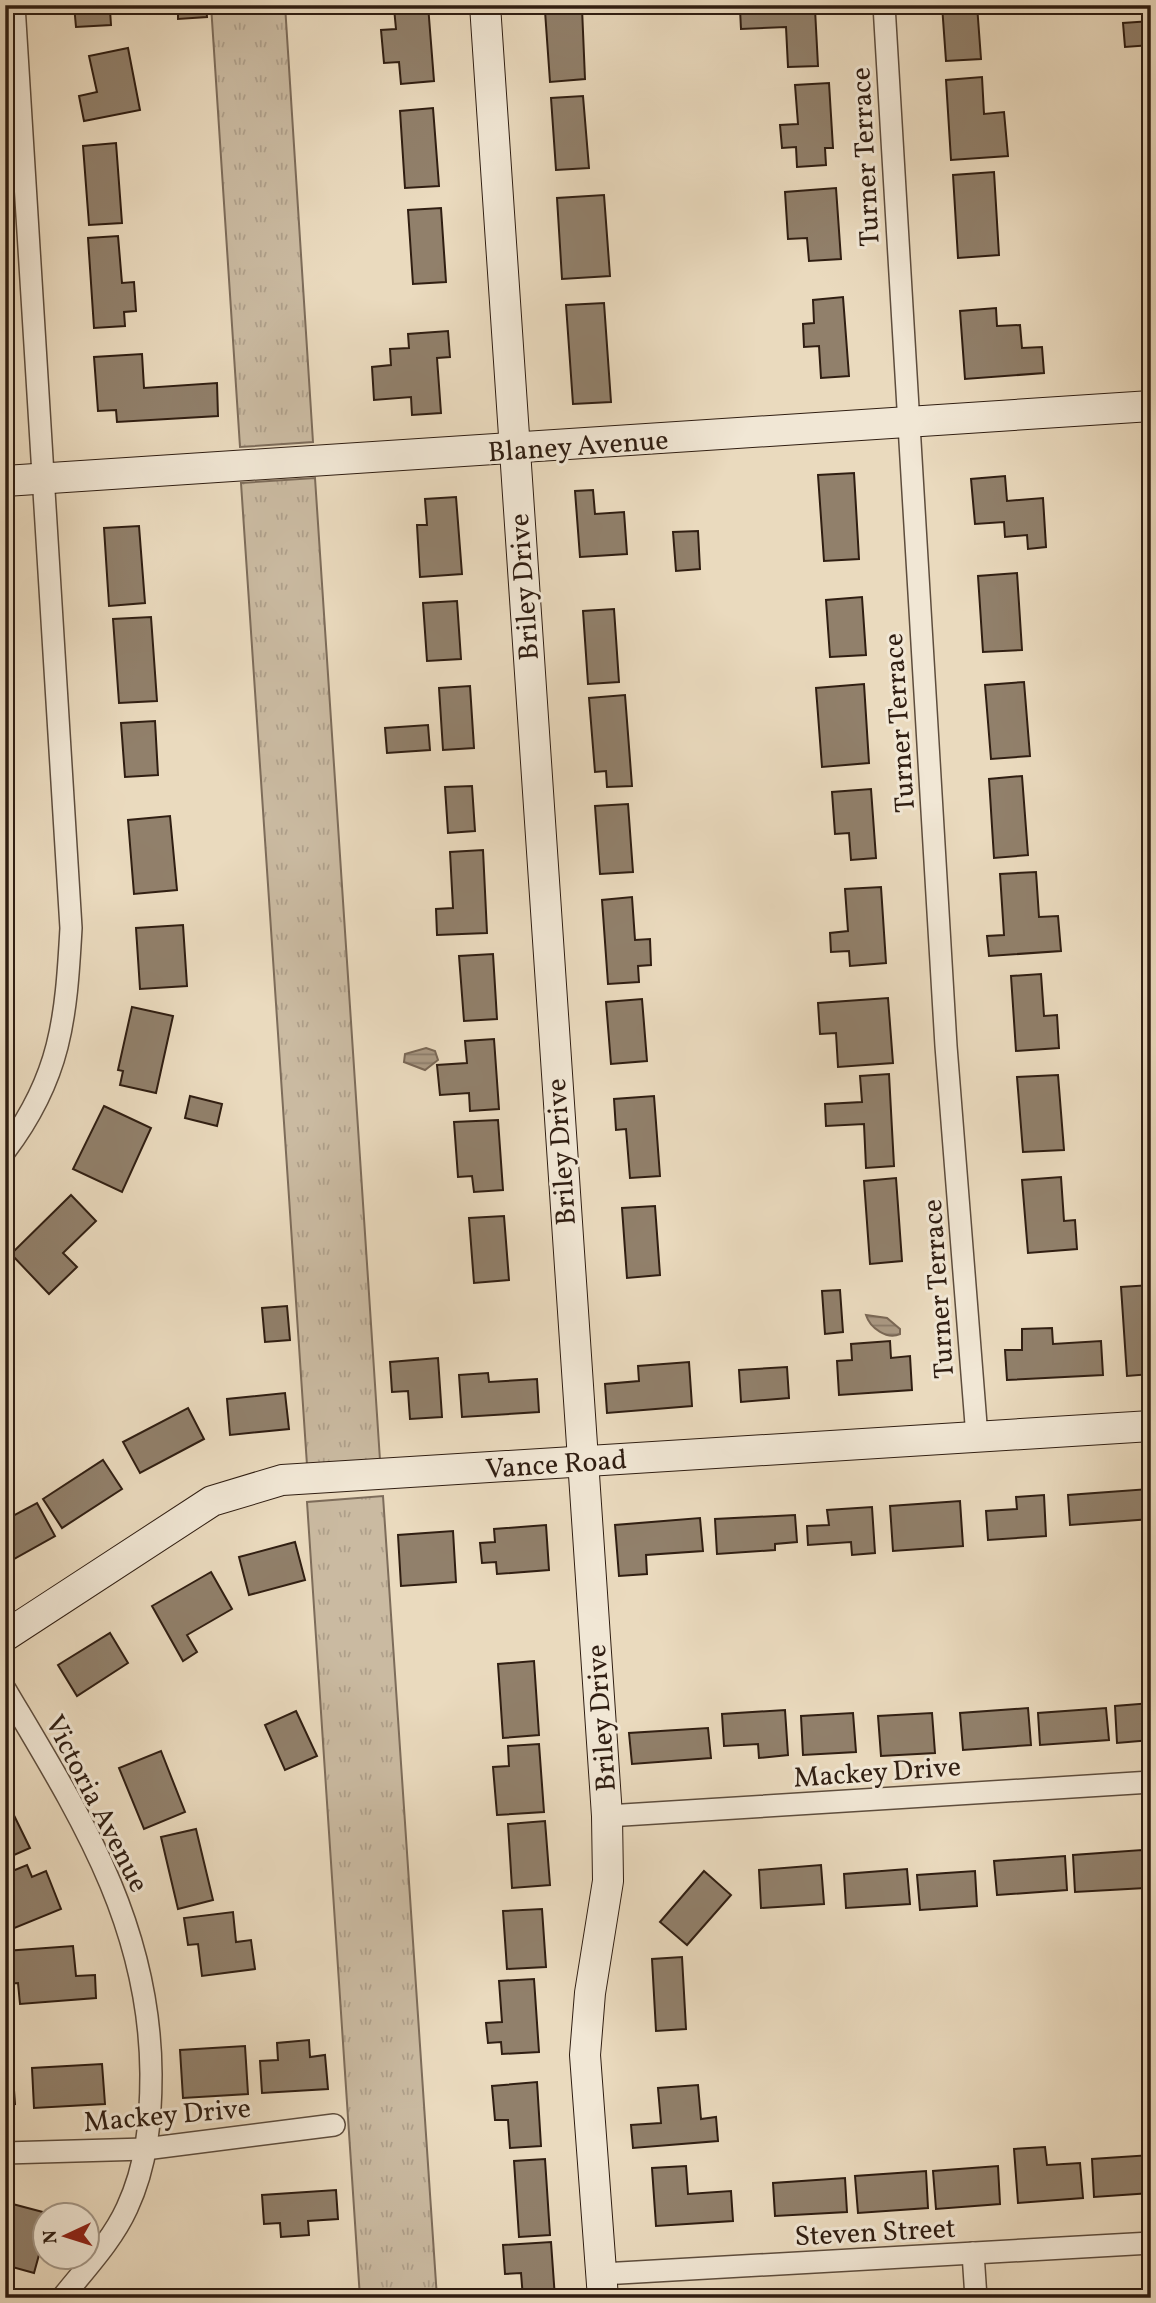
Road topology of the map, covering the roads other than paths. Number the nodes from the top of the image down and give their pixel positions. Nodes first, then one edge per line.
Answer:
1 (14, 5) edge
2 (485, 5) edge
3 (884, 5) edge
4 (12, 86) edge
5 (1151, 406) edge
6 (907, 422) junction
7 (514, 449) junction
8 (43, 479) junction
9 (5, 481) edge
10 (5, 1152) edge
11 (1151, 1426) edge
12 (976, 1437) junction
13 (581, 1461) junction
14 (5, 1636) edge
15 (5, 1689) edge
16 (1151, 1782) edge
17 (607, 1816) junction
18 (334, 2125) dead end
19 (145, 2148) junction
20 (5, 2153) edge
21 (1151, 2243) edge
22 (973, 2253) junction
23 (602, 2286) edge
24 (62, 2298) edge
25 (976, 2298) edge

1 - 4 street
2 - 7 street, Briley Drive
3 - 6 street, Turner Terrace
4 - 8 street
5 - 6 street, Blaney Avenue
6 - 7 street, Blaney Avenue
6 - 12 street, Turner Terrace
7 - 8 street, Blaney Avenue
7 - 13 street, Briley Drive
8 - 9 street, Blaney Avenue
8 - 10 street
11 - 12 street, Vance Road
12 - 13 street, Vance Road
13 - 14 street, Vance Road
13 - 17 street, Briley Drive
15 - 19 street, Victoria Avenue
16 - 17 street, Mackey Drive
17 - 23 street, Briley Drive
18 - 19 street, Mackey Drive
19 - 20 street, Mackey Drive
19 - 24 street, Victoria Avenue
21 - 22 street, Steven Street
22 - 23 street, Steven Street
22 - 25 street

